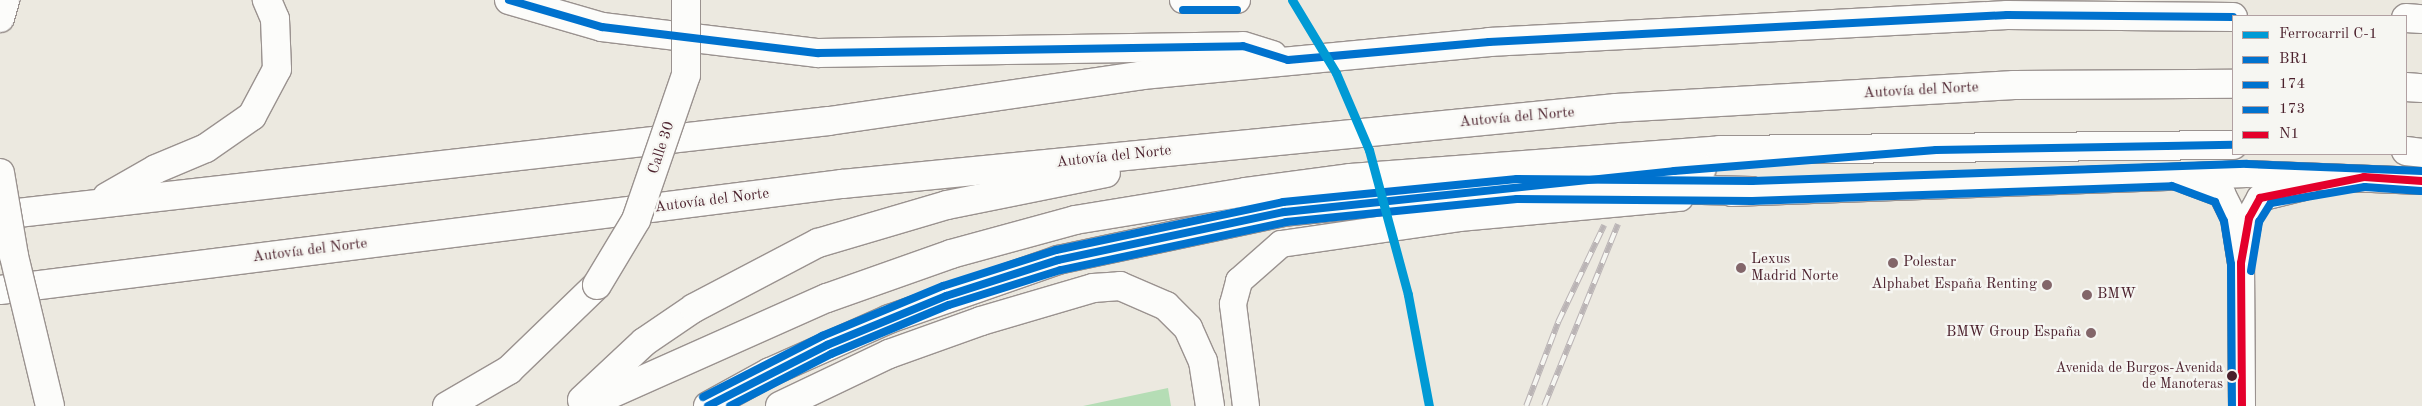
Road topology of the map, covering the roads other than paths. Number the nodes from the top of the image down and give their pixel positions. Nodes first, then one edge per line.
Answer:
1 (5, 0) edge
2 (266, 0) edge
3 (509, 0) edge
4 (686, 0) edge
5 (1183, 0) edge
6 (1237, 0) edge
7 (2232, 17) edge
8 (0, 18) edge
9 (2407, 18) edge
10 (2422, 19) edge
11 (1288, 60) junction
12 (2232, 84) edge
13 (2407, 87) edge
14 (2422, 88) edge
15 (1257, 142) junction
16 (2232, 145) edge
17 (1936, 150) junction
18 (2407, 151) edge
19 (2422, 153) edge
20 (0, 173) edge
21 (2174, 176) junction
22 (2364, 177) junction
23 (2422, 181) edge
24 (1517, 188) junction
25 (1752, 191) junction
26 (99, 202) junction
27 (0, 215) edge
28 (2241, 262) junction
29 (0, 280) edge
30 (0, 290) edge
31 (30, 406) edge
32 (50, 406) edge
33 (447, 406) edge
34 (576, 406) edge
35 (584, 406) edge
36 (708, 406) edge
37 (780, 406) edge
38 (1210, 406) edge
39 (1246, 406) edge
40 (2242, 406) edge

1 - 8 highway
2 - 26 highway
3 - 11 highway
4 - 33 highway, Calle 30, bridge
5 - 6 street
7 - 11 highway
9 - 10 highway
11 - 26 highway
12 - 15 highway, Autovía del Norte
13 - 14 highway
15 - 30 highway, Autovía del Norte
15 - 34 highway
16 - 17 highway
17 - 24 highway
17 - 35 highway
18 - 19 highway
20 - 32 highway, bridge
21 - 22 street
21 - 25 street
21 - 28 street
22 - 23 street
22 - 28 street
24 - 25 highway
24 - 36 highway
25 - 39 street
26 - 27 highway
28 - 40 street
29 - 31 highway
37 - 38 highway

